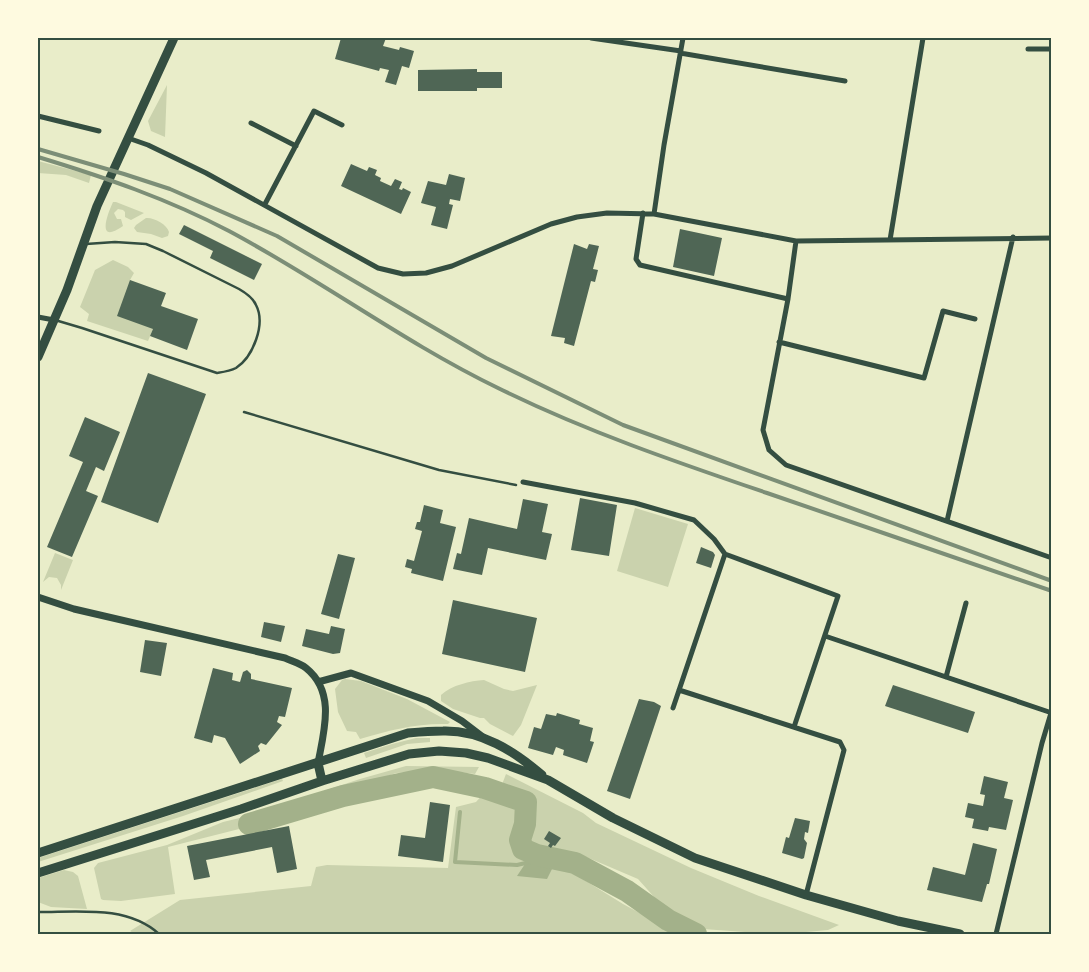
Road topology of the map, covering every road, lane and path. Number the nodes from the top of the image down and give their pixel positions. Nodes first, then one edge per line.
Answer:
1 (174, 38) edge
2 (591, 38) edge
3 (683, 38) edge
4 (923, 38) edge
5 (1028, 49) dead end
6 (1052, 49) edge
7 (681, 52) junction
8 (845, 81) dead end
9 (38, 116) edge
10 (251, 123) dead end
11 (342, 125) dead end
12 (99, 131) dead end
13 (126, 143) junction
14 (296, 146) junction
15 (265, 204) junction
16 (644, 213) junction
17 (654, 214) junction
18 (1013, 237) junction
19 (1052, 238) edge
20 (890, 240) junction
21 (796, 241) junction
22 (84, 244) junction
23 (788, 299) junction
24 (38, 317) edge
25 (974, 319) dead end
26 (54, 320) junction
27 (779, 342) junction
28 (38, 357) edge
29 (244, 412) dead end
30 (523, 482) joint
31 (947, 521) junction
32 (725, 554) junction
33 (1052, 558) edge
34 (38, 598) edge
35 (966, 603) dead end
36 (825, 636) junction
37 (946, 677) junction
38 (318, 682) junction
39 (679, 690) junction
40 (673, 708) dead end
41 (1051, 713) edge
42 (794, 727) junction
43 (484, 737) junction
44 (318, 763) junction
45 (548, 780) junction
46 (322, 781) junction
47 (38, 853) edge
48 (38, 872) edge
49 (806, 895) junction
50 (38, 912) edge
51 (160, 934) edge
52 (960, 934) edge
53 (996, 934) edge

1 - 13 main road
2 - 7 street
3 - 7 street
4 - 20 street
5 - 6 street
7 - 8 street
7 - 17 street
9 - 12 street
10 - 14 street
11 - 14 street
13 - 15 street
13 - 22 main road
14 - 15 street
15 - 16 street
16 - 17 street
16 - 23 street
17 - 21 street
18 - 19 street
18 - 20 street
18 - 31 street
20 - 21 street
21 - 23 street
22 - 26 main road
22 - 26 lane
23 - 27 street
24 - 26 street
25 - 27 street
26 - 28 main road
27 - 31 street
29 - 30 path
30 - 32 street
31 - 33 street
32 - 36 street
32 - 39 street
34 - 38 street
35 - 37 street
36 - 37 street
36 - 42 street
37 - 41 street
38 - 43 street
38 - 44 street
39 - 40 street
39 - 42 street
41 - 53 street
42 - 49 street
43 - 44 main road
43 - 45 main road
44 - 46 main road
44 - 47 main road
45 - 46 main road
45 - 49 main road
46 - 48 main road
49 - 52 main road
50 - 51 path

